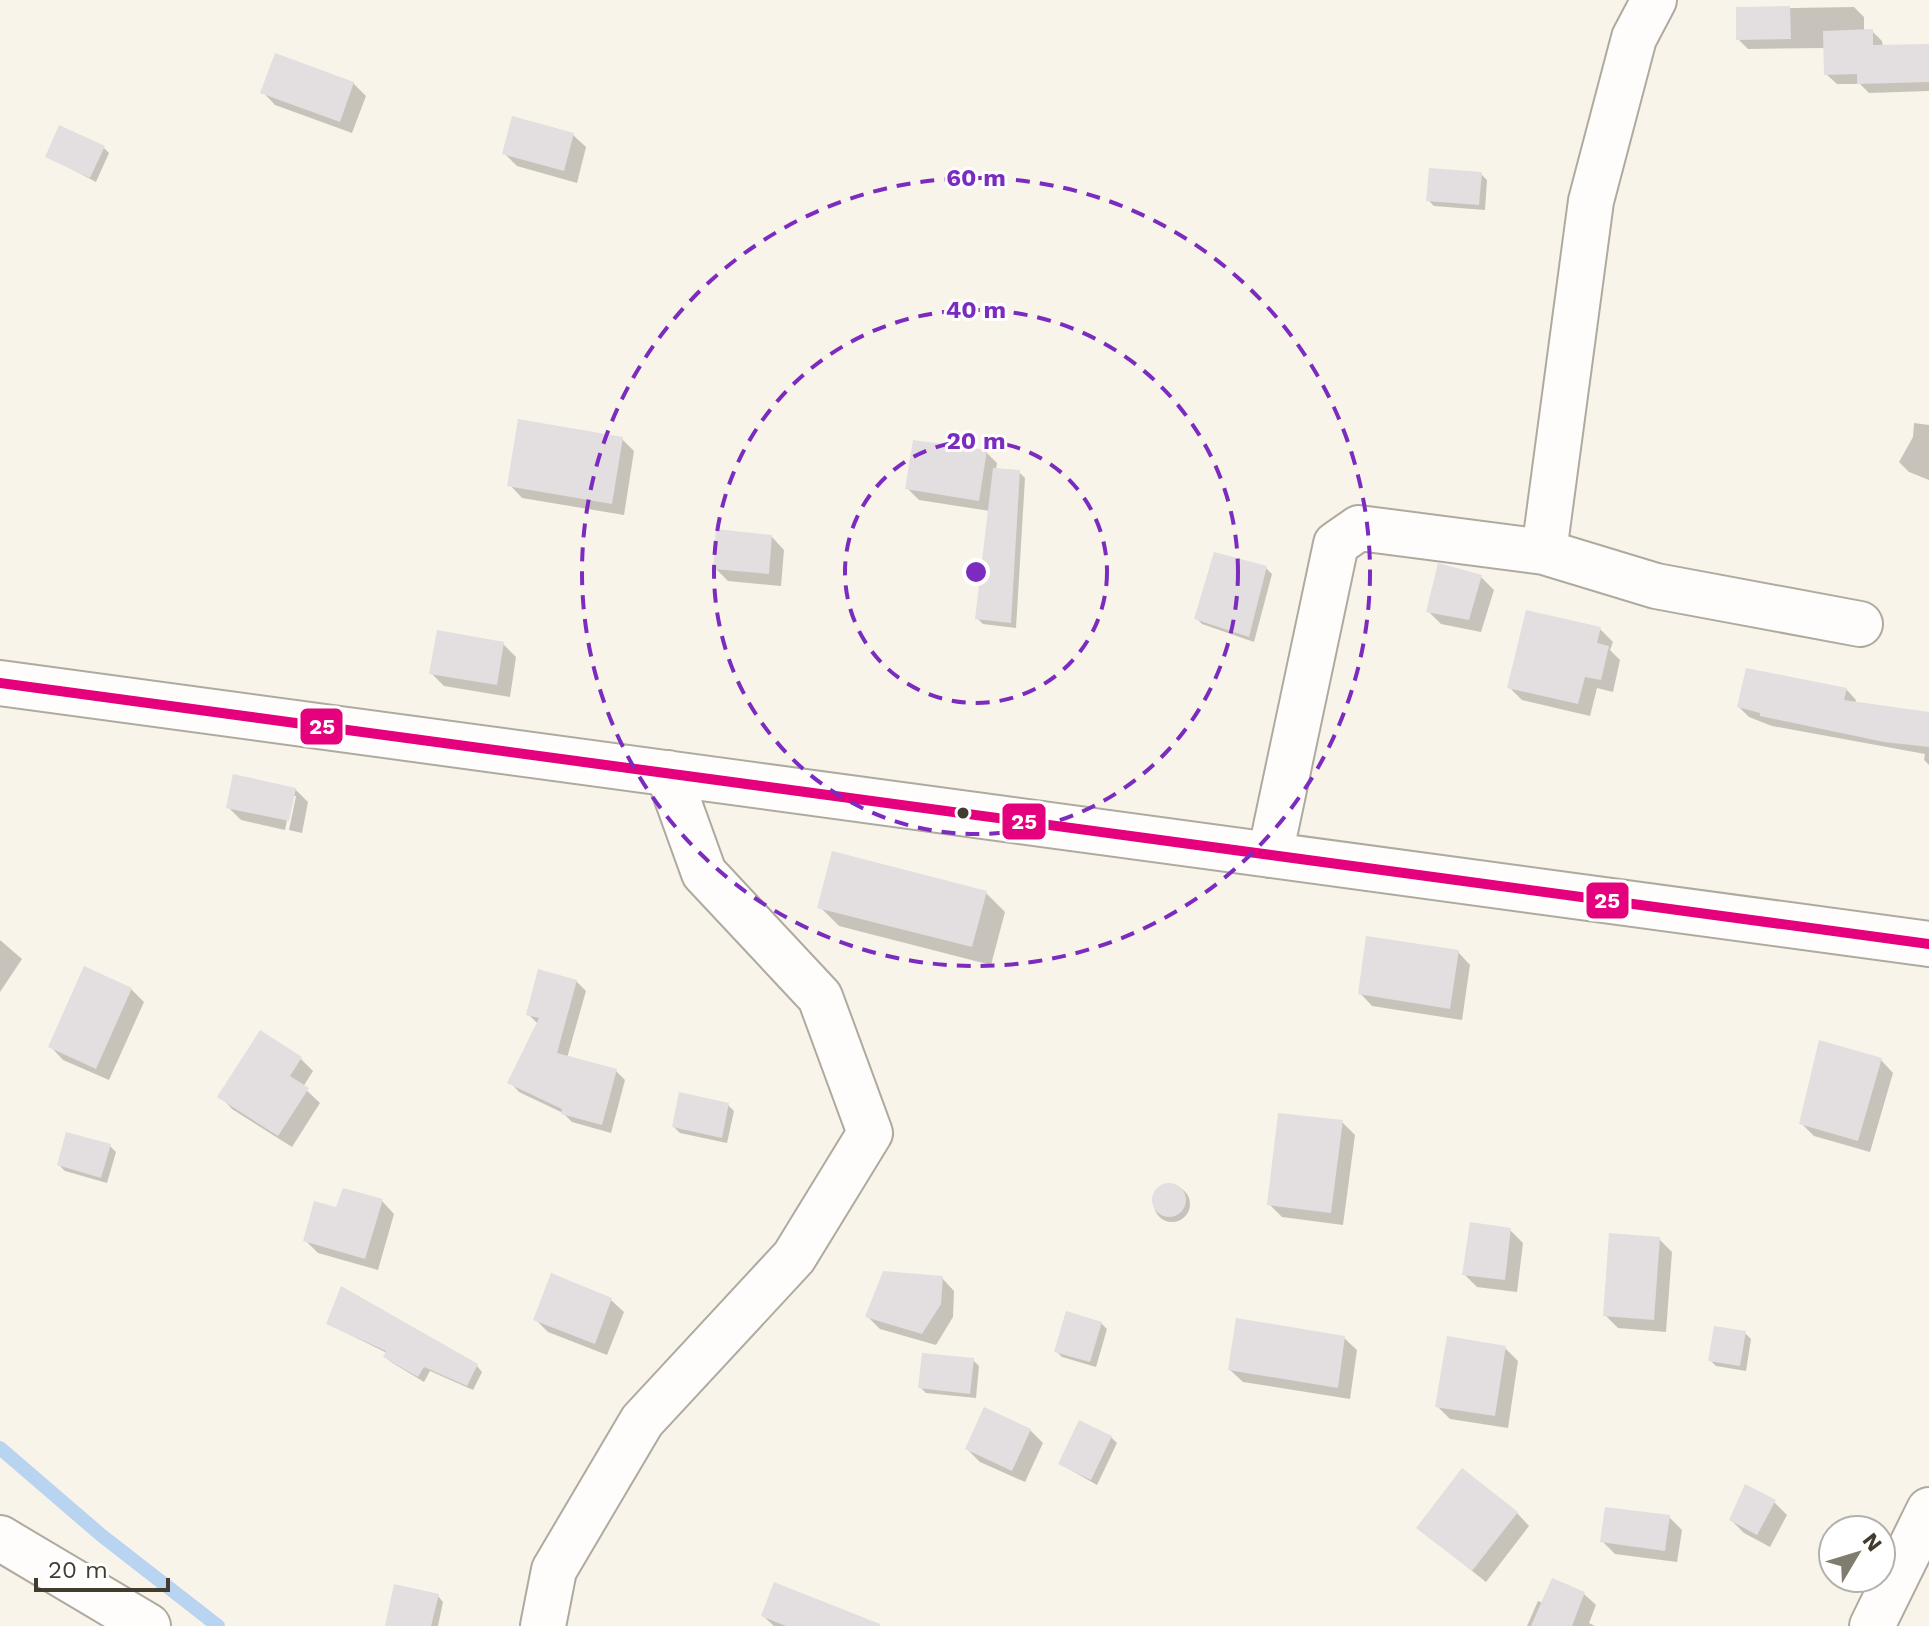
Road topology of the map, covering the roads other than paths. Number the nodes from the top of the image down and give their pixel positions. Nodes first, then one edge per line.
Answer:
1 (1654, 0) edge
2 (1544, 552) junction
3 (1860, 624) dead end
4 (0, 683) edge
5 (668, 773) junction
6 (1270, 855) junction
7 (1929, 944) edge
8 (1929, 1510) edge
9 (0, 1538) edge
10 (148, 1626) edge
11 (543, 1626) edge
12 (1872, 1626) edge

1 - 2 street
2 - 3 street
2 - 6 street
4 - 5 street
5 - 6 street
5 - 11 street
6 - 7 street
8 - 12 street
9 - 10 street

